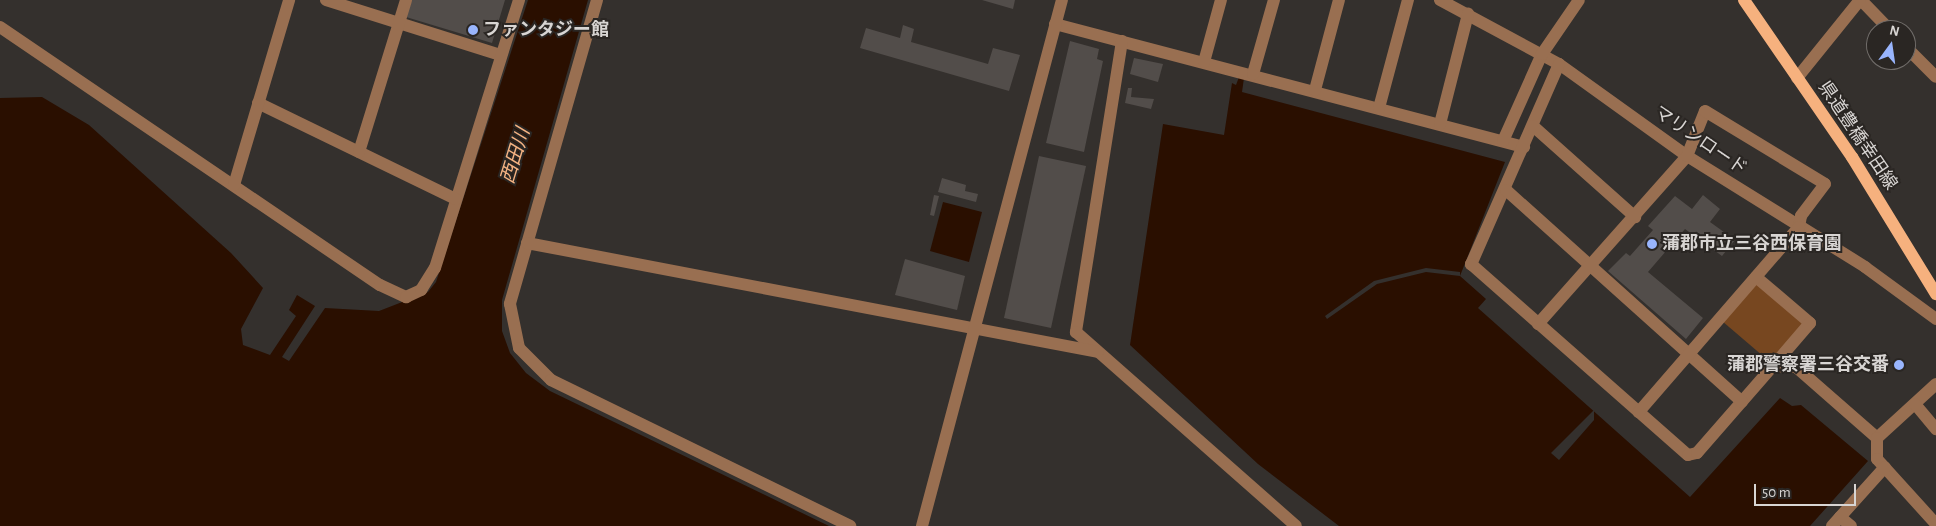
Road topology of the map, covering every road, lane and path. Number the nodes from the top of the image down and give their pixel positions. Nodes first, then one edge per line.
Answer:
1 (289, 0) edge
2 (326, 0) edge
3 (406, 0) edge
4 (519, 0) edge
5 (597, 0) edge
6 (1062, 0) edge
7 (1221, 0) edge
8 (1274, 0) edge
9 (1339, 0) edge
10 (1408, 0) edge
11 (1440, 0) edge
12 (1579, 0) edge
13 (1860, 0) edge
14 (1748, 2) edge
15 (1468, 14) junction
16 (1880, 20) edge
17 (399, 24) junction
18 (1055, 24) junction
19 (0, 28) edge
20 (1122, 41) junction
21 (1542, 54) junction
22 (500, 55) junction
23 (1916, 56) edge
24 (1204, 62) junction
25 (1559, 64) junction
26 (1253, 74) junction
27 (1936, 77) edge
28 (1797, 78) junction
29 (1316, 90) junction
30 (258, 103) junction
31 (1379, 108) junction
32 (1440, 124) junction
33 (1533, 126) junction
34 (1503, 141) junction
35 (1524, 147) junction
36 (359, 152) junction
37 (1687, 156) junction
38 (234, 185) junction
39 (1506, 190) junction
40 (456, 199) junction
41 (1634, 217) junction
42 (1799, 227) junction
43 (527, 244) junction
44 (1592, 266) junction
45 (1756, 277) junction
46 (1936, 294) edge
47 (1936, 319) edge
48 (1538, 324) junction
49 (976, 329) junction
50 (1101, 352) junction
51 (1690, 355) junction
52 (1773, 366) junction
53 (1936, 384) edge
54 (1742, 402) junction
55 (1915, 404) junction
56 (1639, 412) junction
57 (1936, 429) edge
58 (1878, 438) junction
59 (1884, 467) junction
60 (1836, 521) edge
61 (1936, 524) edge
62 (850, 526) edge
63 (922, 526) edge
64 (1296, 526) edge
65 (1851, 526) edge

1 - 30 street
2 - 17 street
3 - 17 street
4 - 22 street
5 - 43 street
6 - 18 street
7 - 24 street
8 - 26 street
9 - 29 street
10 - 31 street
11 - 15 street, マリンロード
12 - 21 street
13 - 16 street
13 - 28 street
14 - 28 main road, 県道豊橋幸田線
15 - 21 street, マリンロード
15 - 32 street
17 - 22 street
17 - 36 street
18 - 20 street
18 - 49 street
19 - 38 street
20 - 24 street
20 - 50 street
21 - 25 street, マリンロード
21 - 34 street
22 - 40 street
23 - 27 street
24 - 26 street
25 - 33 street
25 - 37 street, マリンロード
26 - 29 street
28 - 46 main road, 県道豊橋幸田線
29 - 31 street
30 - 36 street
30 - 38 street
31 - 32 street
32 - 34 street
33 - 35 street
33 - 41 street
34 - 35 street
35 - 39 street
36 - 40 street
37 - 41 street
37 - 42 street, マリンロード
37 - 42 street
38 - 40 street
39 - 44 street
39 - 48 street
41 - 44 street
42 - 45 street
42 - 47 street, マリンロード
43 - 49 street
43 - 62 street
44 - 48 street
44 - 51 street
45 - 51 street
45 - 52 street
48 - 56 street
49 - 50 street
49 - 63 street
50 - 64 street
51 - 54 street
51 - 56 street
52 - 54 street
52 - 58 street
53 - 55 street
54 - 56 street
55 - 57 street
55 - 58 street
58 - 59 street
59 - 60 street
59 - 61 street
60 - 65 street

